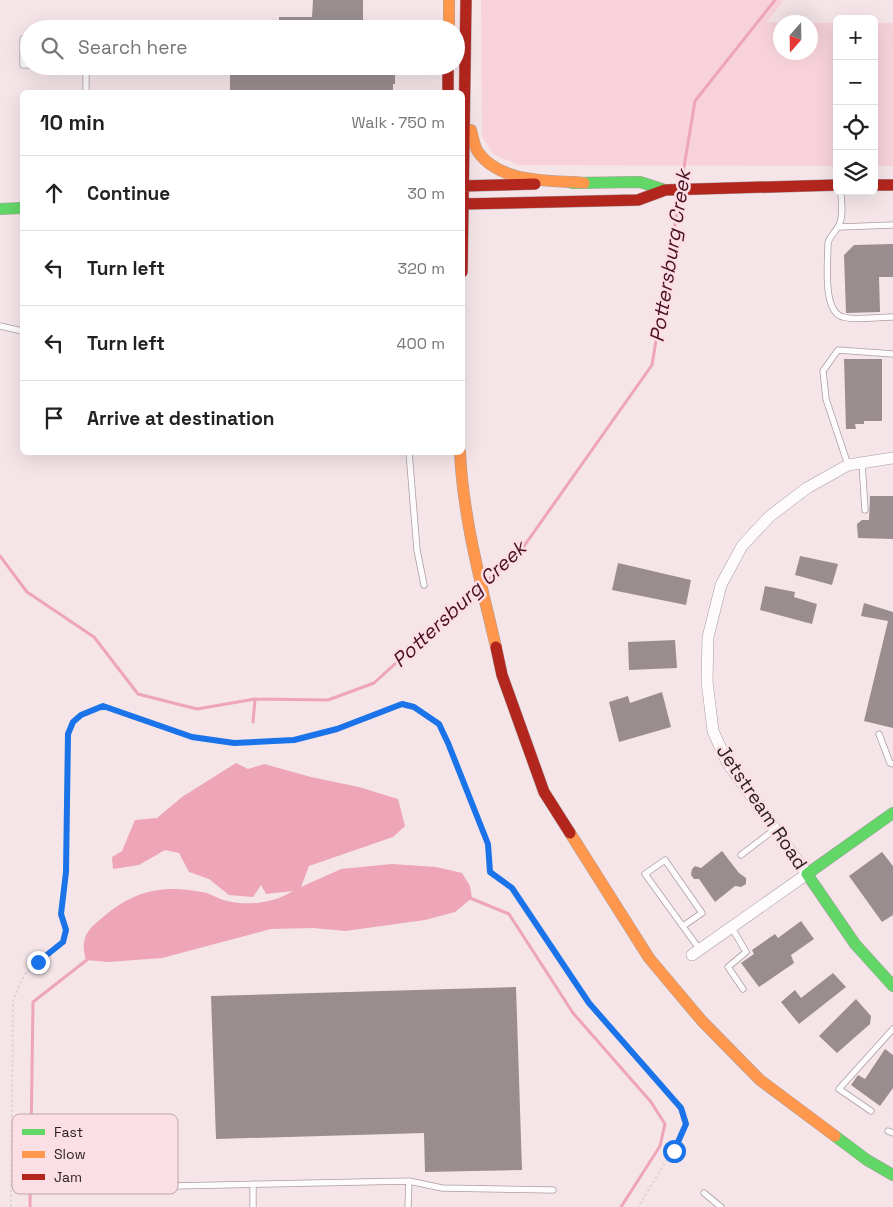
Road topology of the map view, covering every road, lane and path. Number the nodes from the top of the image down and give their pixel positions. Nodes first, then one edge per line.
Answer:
1 (449, 0) edge
2 (466, 0) edge
3 (448, 20) edge
4 (86, 75) edge
5 (448, 75) edge
6 (86, 90) edge
7 (448, 90) edge
8 (466, 106) junction
9 (465, 146) edge
10 (584, 182) junction
11 (833, 185) edge
12 (878, 185) edge
13 (893, 185) edge
14 (465, 186) edge
15 (665, 190) junction
16 (841, 195) edge
17 (465, 204) edge
18 (20, 208) edge
19 (0, 209) edge
20 (893, 225) edge
21 (839, 227) junction
22 (893, 317) edge
23 (0, 326) edge
24 (20, 331) edge
25 (893, 354) edge
26 (409, 455) edge
27 (460, 455) edge
28 (893, 458) edge
29 (862, 462) junction
30 (848, 465) junction
31 (865, 510) dead end
32 (424, 585) dead end
33 (879, 734) dead end
34 (893, 764) edge
35 (891, 817) edge
36 (775, 829) junction
37 (741, 855) dead end
38 (806, 874) junction
39 (683, 926) junction
40 (732, 928) junction
41 (696, 953) joint
42 (893, 986) edge
43 (744, 989) dead end
44 (893, 1029) edge
45 (872, 1110) dead end
46 (893, 1175) edge
47 (409, 1181) junction
48 (253, 1184) junction
49 (178, 1186) edge
50 (553, 1190) dead end
51 (704, 1193) dead end
52 (11, 1207) edge
53 (253, 1207) edge
54 (408, 1207) edge
55 (638, 1207) edge
56 (721, 1207) edge

1 - 3 main road
2 - 8 main road
4 - 6 lane
5 - 7 main road
8 - 9 main road
8 - 10 main road
10 - 14 main road
10 - 15 main road
11 - 15 main road
12 - 13 main road
15 - 17 main road
16 - 21 lane
18 - 19 main road
20 - 21 lane
21 - 22 lane
23 - 24 lane
25 - 30 lane
26 - 32 lane
27 - 46 main road
28 - 29 street, Jetstream Road
29 - 30 street, Jetstream Road
29 - 31 lane
30 - 36 street, Jetstream Road
33 - 34 lane
35 - 38 main road
36 - 37 lane
36 - 38 street, Jetstream Road
38 - 40 street
38 - 42 main road, Jetstream Road
39 - 39 lane
39 - 41 lane
40 - 41 street
40 - 43 lane
44 - 45 lane
47 - 48 lane
47 - 50 lane
47 - 54 lane
48 - 49 lane
48 - 53 lane
51 - 56 lane
52 - 55 path

